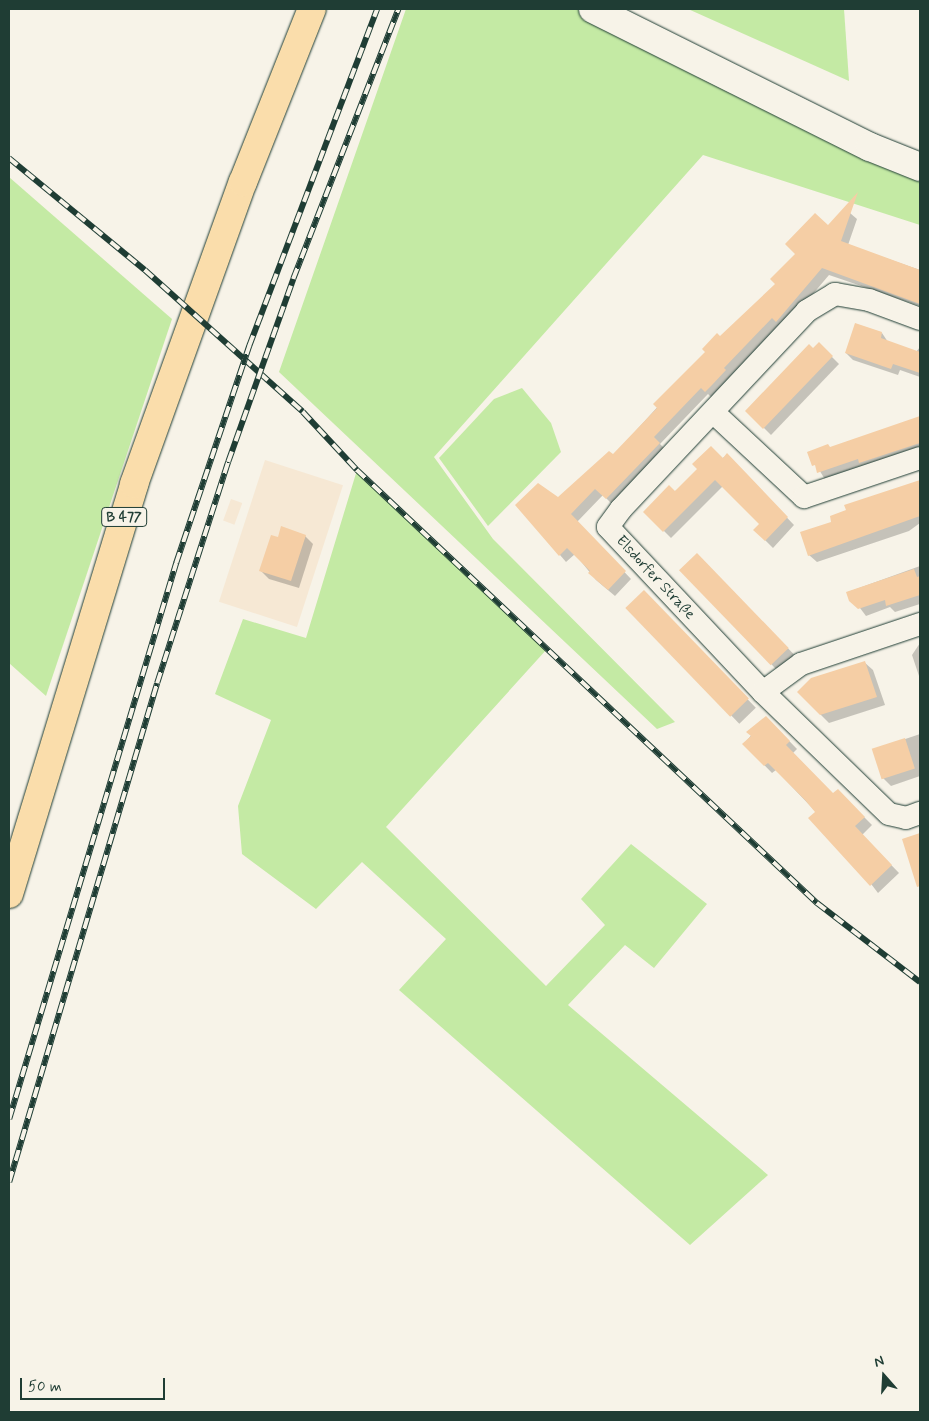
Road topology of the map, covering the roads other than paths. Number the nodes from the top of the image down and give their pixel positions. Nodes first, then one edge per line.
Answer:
1 (312, 9) edge
2 (593, 9) edge
3 (920, 167) edge
4 (920, 319) edge
5 (714, 413) junction
6 (920, 458) edge
7 (920, 624) edge
8 (764, 692) junction
9 (920, 813) edge
10 (9, 894) edge

1 - 10 main road, B 477
2 - 3 street
4 - 5 street, Elsdorfer Straße
5 - 6 street
5 - 8 street, Elsdorfer Straße
7 - 8 street
8 - 9 street, Elsdorfer Straße

